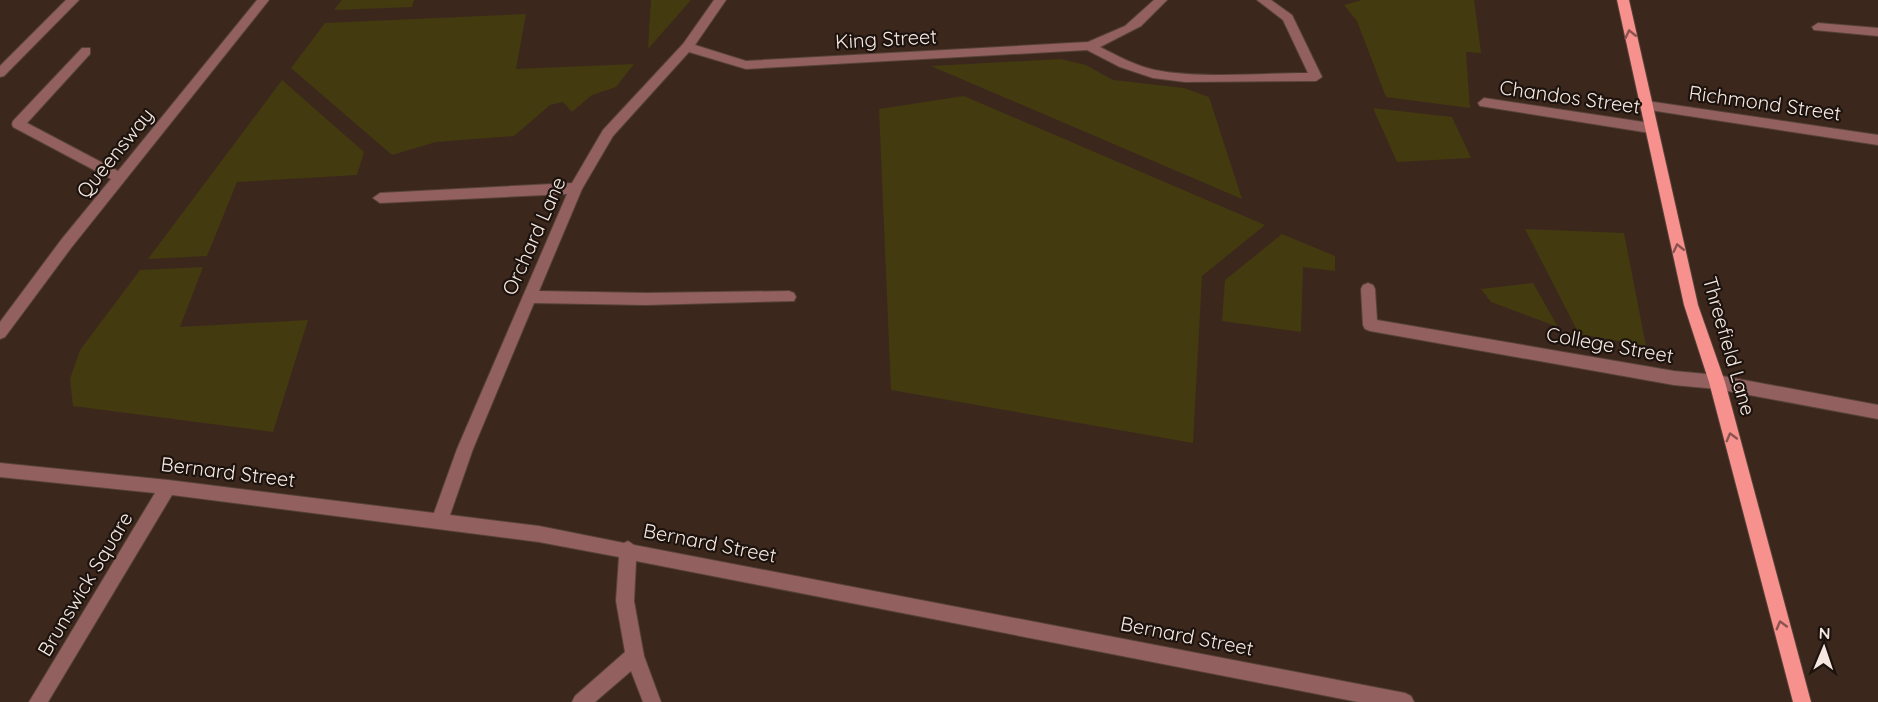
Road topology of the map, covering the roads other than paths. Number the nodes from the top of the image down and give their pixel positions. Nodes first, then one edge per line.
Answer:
1 (73, 0) edge
2 (262, 0) edge
3 (720, 0) edge
4 (1161, 0) edge
5 (1263, 0) edge
6 (1623, 0) edge
7 (1818, 27) dead end
8 (1878, 32) edge
9 (1089, 46) junction
10 (687, 47) junction
11 (86, 51) dead end
12 (0, 73) edge
13 (1484, 103) dead end
14 (1647, 106) junction
15 (1650, 128) junction
16 (1878, 140) edge
17 (120, 178) junction
18 (576, 188) junction
19 (380, 198) dead end
20 (1368, 289) dead end
21 (528, 297) junction
22 (789, 297) dead end
23 (0, 333) edge
24 (1717, 382) junction
25 (1878, 412) edge
26 (0, 470) edge
27 (168, 487) junction
28 (440, 520) junction
29 (628, 549) junction
30 (635, 656) junction
31 (38, 702) edge
32 (581, 702) edge
33 (652, 702) edge
34 (1405, 702) edge
35 (1802, 702) edge

1 - 12 street
2 - 17 street, Queensway
3 - 10 street, Orchard Lane
4 - 9 street, King Street
5 - 9 street
14 -> 6 main road, Threefield Lane
7 - 8 street
9 - 10 street, King Street
10 - 18 street, Orchard Lane
11 - 17 street
13 - 15 street, Chandos Street
14 - 15 main road, Threefield Lane
14 - 16 street, Richmond Street
24 -> 15 main road, Threefield Lane
17 - 23 street, Queensway
18 - 19 street
18 - 21 street, Orchard Lane
20 - 24 street, College Street
21 - 22 street
21 - 28 street, Orchard Lane
24 - 25 street, College Street
35 -> 24 main road, Threefield Lane
26 - 27 street, Bernard Street
27 - 28 street, Bernard Street
27 - 31 street, Brunswick Square
28 - 29 street, Bernard Street
29 - 30 street
29 - 34 street, Bernard Street
30 - 32 street
30 - 33 street

